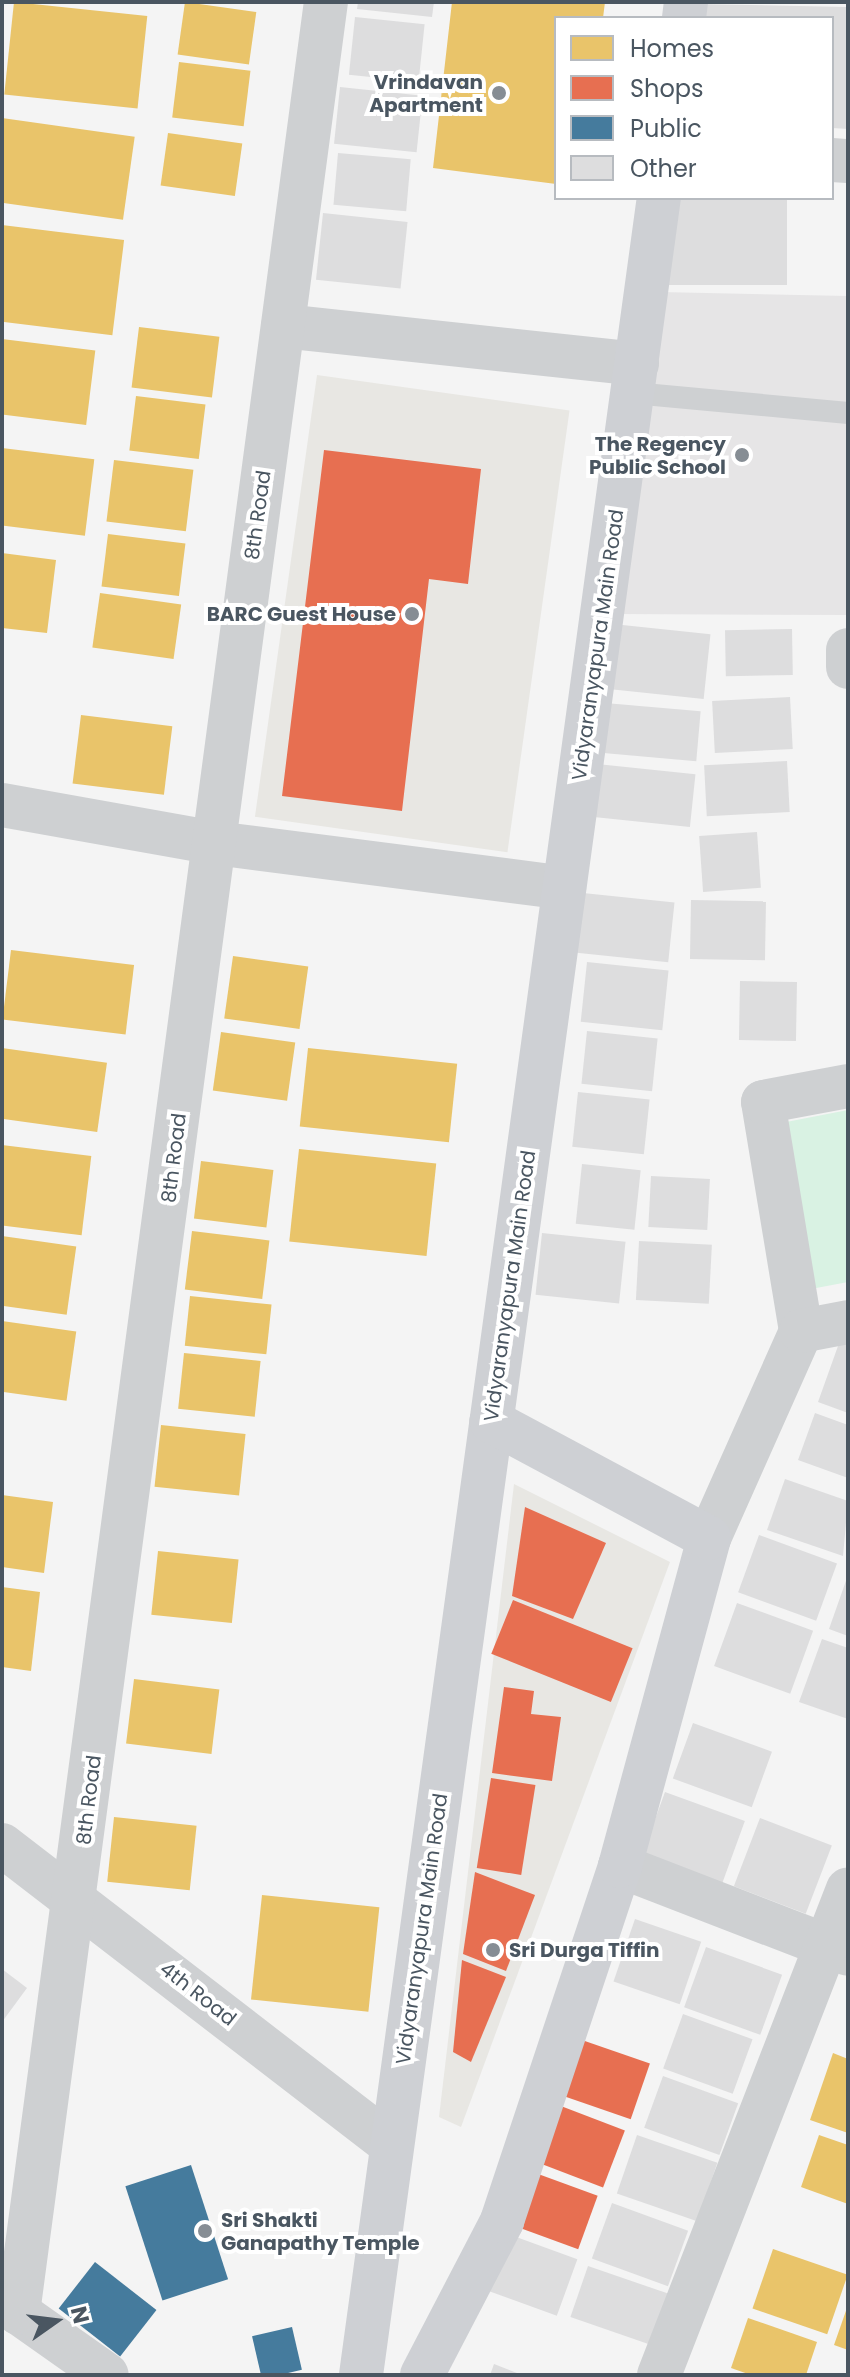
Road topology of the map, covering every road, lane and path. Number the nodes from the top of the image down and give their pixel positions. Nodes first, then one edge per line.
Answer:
1 (326, 2) edge
2 (659, 200) edge
3 (283, 326) junction
4 (635, 379) junction
5 (848, 413) edge
6 (848, 650) edge
7 (848, 667) edge
8 (2, 805) edge
9 (215, 843) junction
10 (564, 888) junction
11 (848, 1086) edge
12 (848, 1322) edge
13 (801, 1331) junction
14 (491, 1421) junction
15 (709, 1538) junction
16 (2, 1845) edge
17 (620, 1866) junction
18 (848, 1889) edge
19 (76, 1899) junction
20 (837, 1950) edge
21 (392, 2145) junction
22 (10, 2307) edge
23 (107, 2375) edge
24 (361, 2375) edge
25 (422, 2375) edge
26 (659, 2375) edge

1 - 3 street, 8th Road
2 - 4 main road, Vidyaranyapura Main Road
3 - 4 street
3 - 9 street, 8th Road
4 - 5 lane
4 - 10 main road, Vidyaranyapura Main Road
6 - 7 street
8 - 9 street
9 - 10 street
9 - 19 street, 8th Road
10 - 14 main road, Vidyaranyapura Main Road
11 - 13 street
12 - 13 street
13 - 15 street
14 - 15 main road
14 - 21 main road, Vidyaranyapura Main Road
15 - 17 main road
16 - 19 street, 4th Road
17 - 20 street
17 - 25 main road
18 - 20 street
19 - 21 street, 4th Road
19 - 22 street, 8th Road
20 - 26 street
21 - 24 main road, Vidyaranyapura Main Road
22 - 23 street

